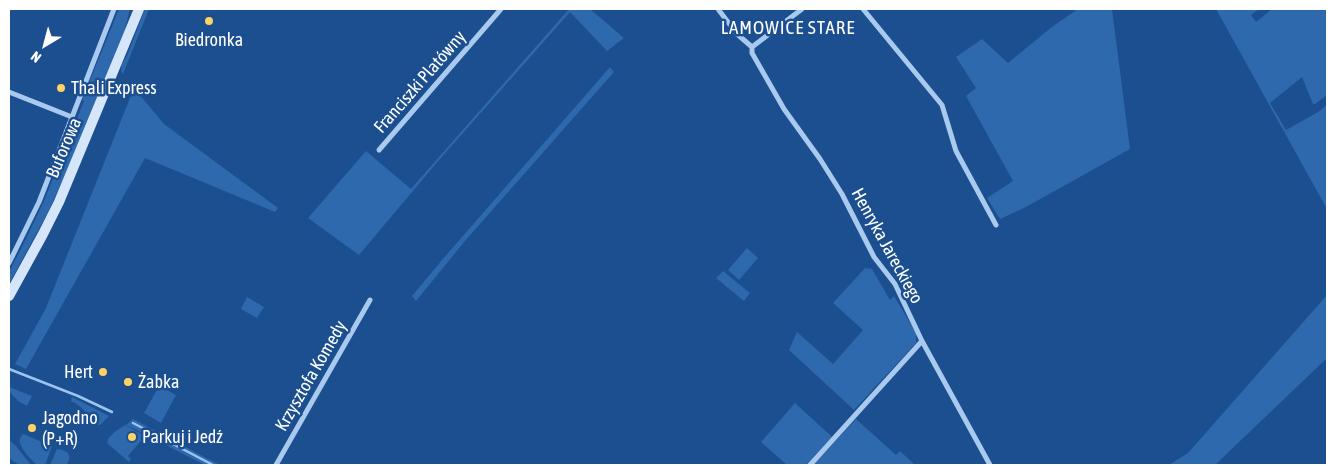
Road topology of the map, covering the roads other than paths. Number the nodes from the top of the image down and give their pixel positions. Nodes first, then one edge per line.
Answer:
1 (114, 9) edge
2 (139, 9) edge
3 (501, 9) edge
4 (718, 9) edge
5 (802, 9) edge
6 (864, 9) edge
7 (752, 47) junction
8 (9, 92) edge
9 (72, 117) junction
10 (379, 150) dead end
11 (996, 224) dead end
12 (9, 263) edge
13 (9, 296) edge
14 (370, 300) dead end
15 (922, 340) junction
16 (276, 465) edge
17 (810, 465) edge
18 (990, 465) edge

1 - 9 street, Buforowa
2 - 13 main road, Buforowa
3 - 10 street, Franciszki Platówny
4 - 7 street
5 - 7 street
6 - 11 street
7 - 15 street, Henryka Jareckiego
8 - 9 street
9 - 12 street, Buforowa
14 - 16 street, Krzysztofa Komedy
15 - 17 street
15 - 18 street, Henryka Jareckiego

